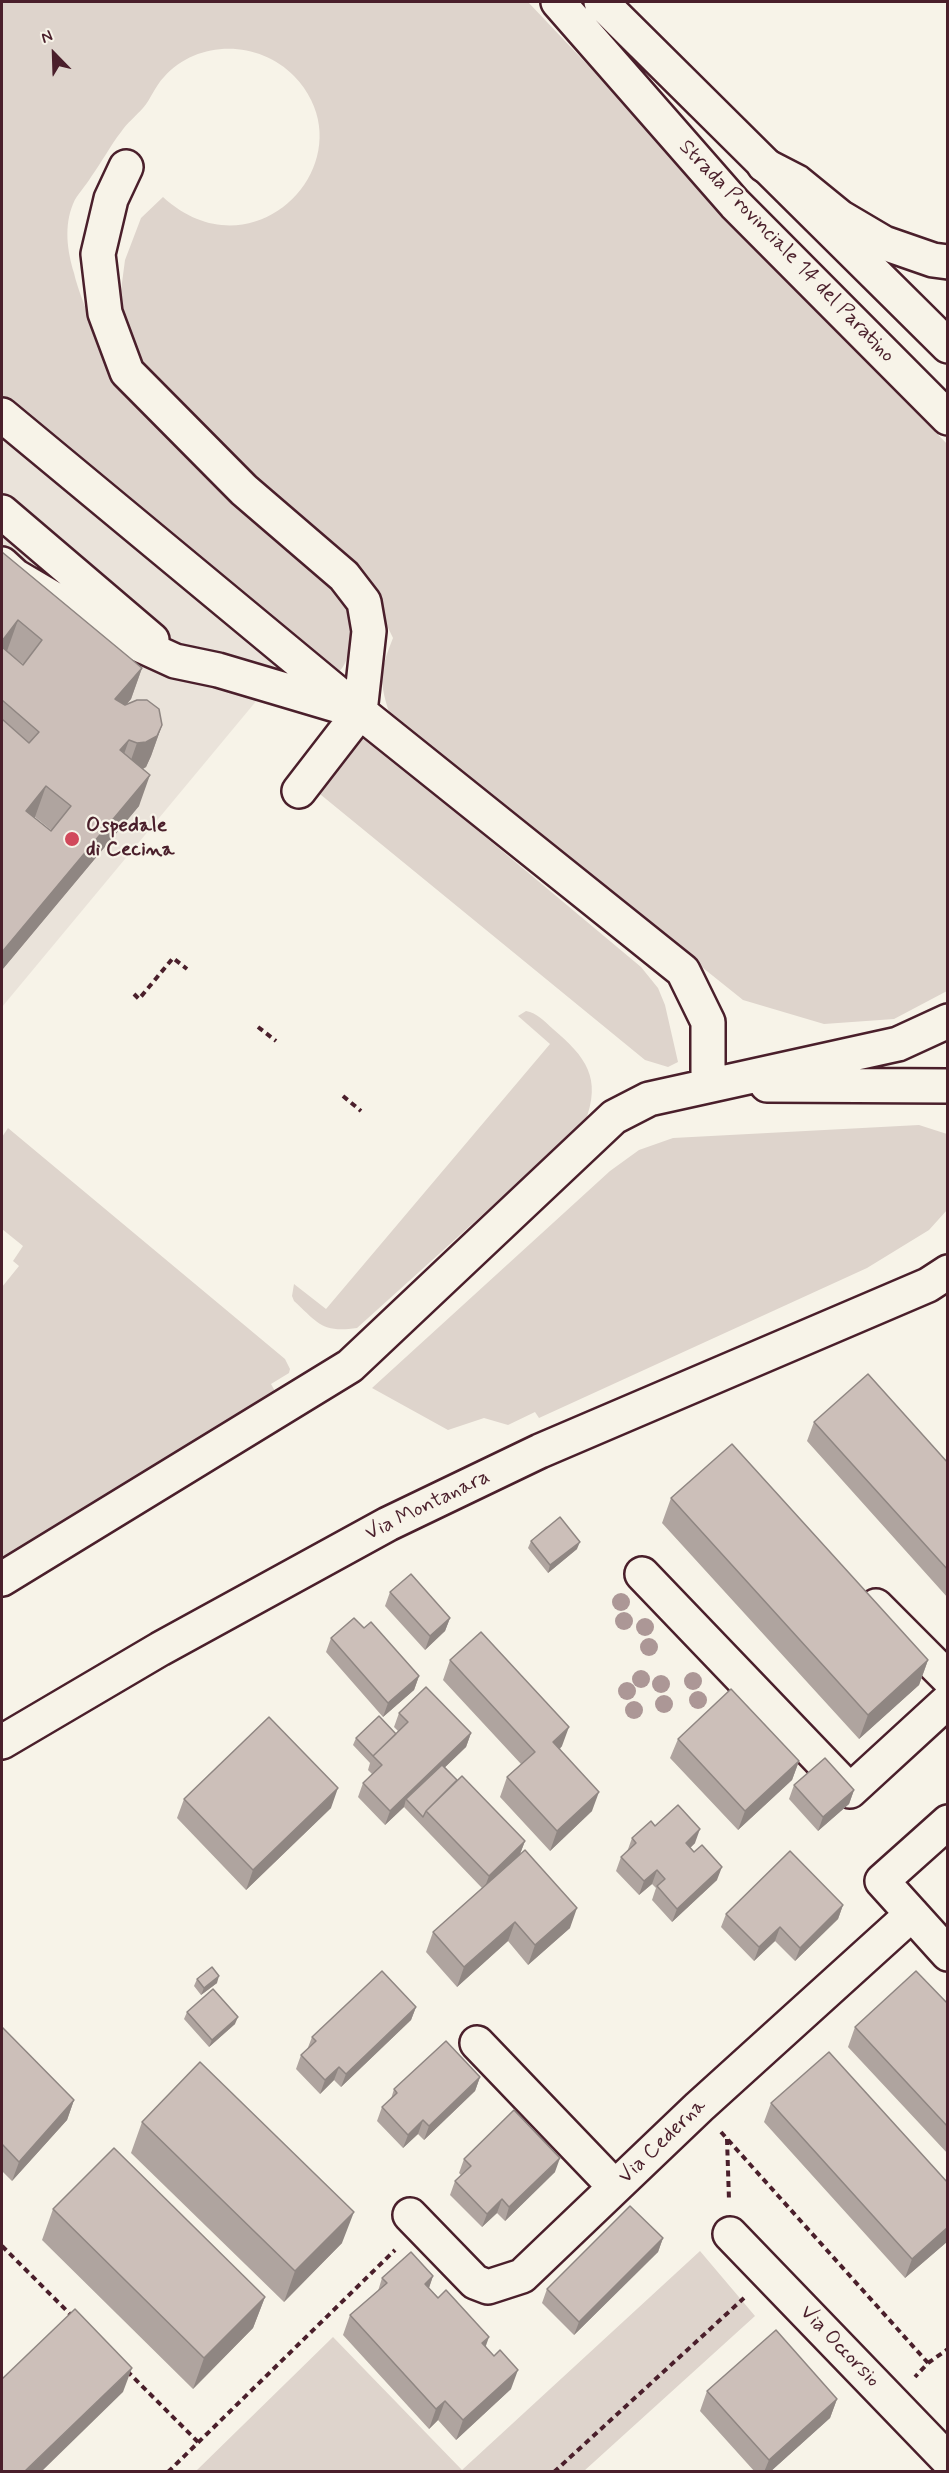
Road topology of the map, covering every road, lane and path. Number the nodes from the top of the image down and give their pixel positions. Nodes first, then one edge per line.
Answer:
1 (558, 2) edge
2 (601, 2) edge
3 (764, 165) junction
4 (126, 167) dead end
5 (948, 262) edge
6 (948, 346) edge
7 (2, 415) edge
8 (948, 418) edge
9 (2, 512) edge
10 (2, 564) edge
11 (289, 654) junction
12 (175, 662) junction
13 (266, 684) junction
14 (360, 712) junction
15 (299, 791) dead end
16 (187, 969) dead end
17 (134, 994) dead end
18 (948, 1021) edge
19 (258, 1027) dead end
20 (276, 1041) dead end
21 (708, 1085) junction
22 (948, 1086) edge
23 (343, 1096) dead end
24 (361, 1111) dead end
25 (948, 1272) edge
26 (948, 1288) edge
27 (873, 1309) junction
28 (642, 1574) dead end
29 (2, 1578) edge
30 (858, 1587) edge
31 (948, 1678) edge
32 (948, 1701) edge
33 (2, 1742) edge
34 (948, 1822) edge
35 (912, 1914) junction
36 (948, 1954) edge
37 (477, 2043) dead end
38 (699, 2107) junction
39 (727, 2138) junction
40 (615, 2187) junction
41 (415, 2220) joint
42 (730, 2234) joint
43 (2, 2246) edge
44 (769, 2275) junction
45 (75, 2319) edge
46 (948, 2349) edge
47 (928, 2363) junction
48 (124, 2368) edge
49 (923, 2385) dead end
50 (198, 2442) junction
51 (948, 2460) edge
52 (168, 2472) edge
53 (554, 2472) edge

1 - 8 main road, Strada Provinciale 14 del Paratino
2 - 3 main road, Strada Provinciale 14 del Paratino
3 - 5 main road
3 - 6 main road, Strada Provinciale 14 del Paratino
4 - 14 main road
7 - 11 main road
9 - 12 main road
10 - 12 main road
11 - 13 main road
11 - 14 main road
12 - 13 main road
13 - 14 main road
14 - 15 main road
14 - 21 main road
16 - 17 path
18 - 21 main road
19 - 20 path
21 - 22 main road
21 - 29 main road
23 - 24 path
25 - 27 main road, Via Montanara
26 - 27 main road
27 - 33 main road, Via Montanara
28 - 32 main road
30 - 31 main road
34 - 35 main road
35 - 36 main road
35 - 38 main road, Via Cederna
37 - 40 main road
38 - 39 path
38 - 40 main road, Via Cederna
39 - 42 path
39 - 47 path
40 - 41 main road, Via Cederna
41 - 50 path
42 - 44 main road, Via Occorsio
43 - 45 path
44 - 51 main road, Via Occorsio
44 - 53 path
46 - 47 path
47 - 49 path
48 - 50 path
50 - 52 path

